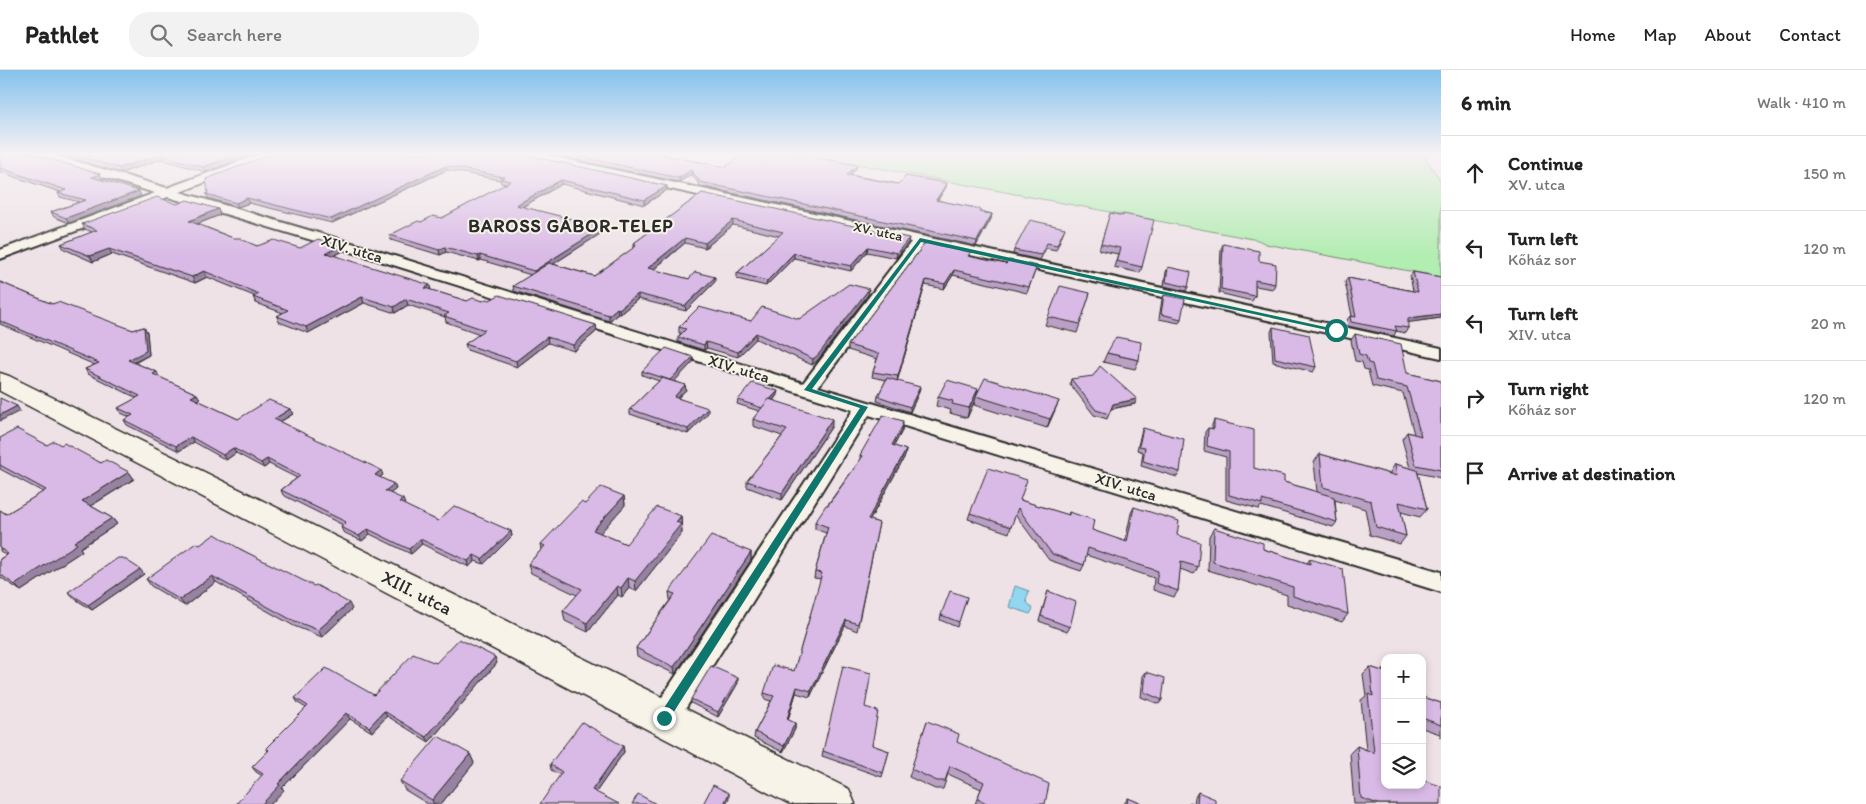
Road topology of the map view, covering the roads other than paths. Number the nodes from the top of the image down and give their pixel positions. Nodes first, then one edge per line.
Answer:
1 (148, 187) edge
2 (182, 187) edge
3 (678, 187) edge
4 (167, 193) junction
5 (920, 240) junction
6 (0, 255) edge
7 (1441, 353) edge
8 (0, 381) edge
9 (808, 390) junction
10 (865, 407) junction
11 (1441, 582) edge
12 (664, 718) junction
13 (831, 803) edge

1 - 4 street, XIV. utca
2 - 4 street
3 - 5 street, XV. utca
4 - 6 street
4 - 9 street, XIV. utca
5 - 7 street, XV. utca
5 - 9 street
8 - 12 street, XIII. utca
9 - 10 street, XIV. utca
10 - 11 street, XIV. utca
10 - 12 street
12 - 13 street, XIII. utca

